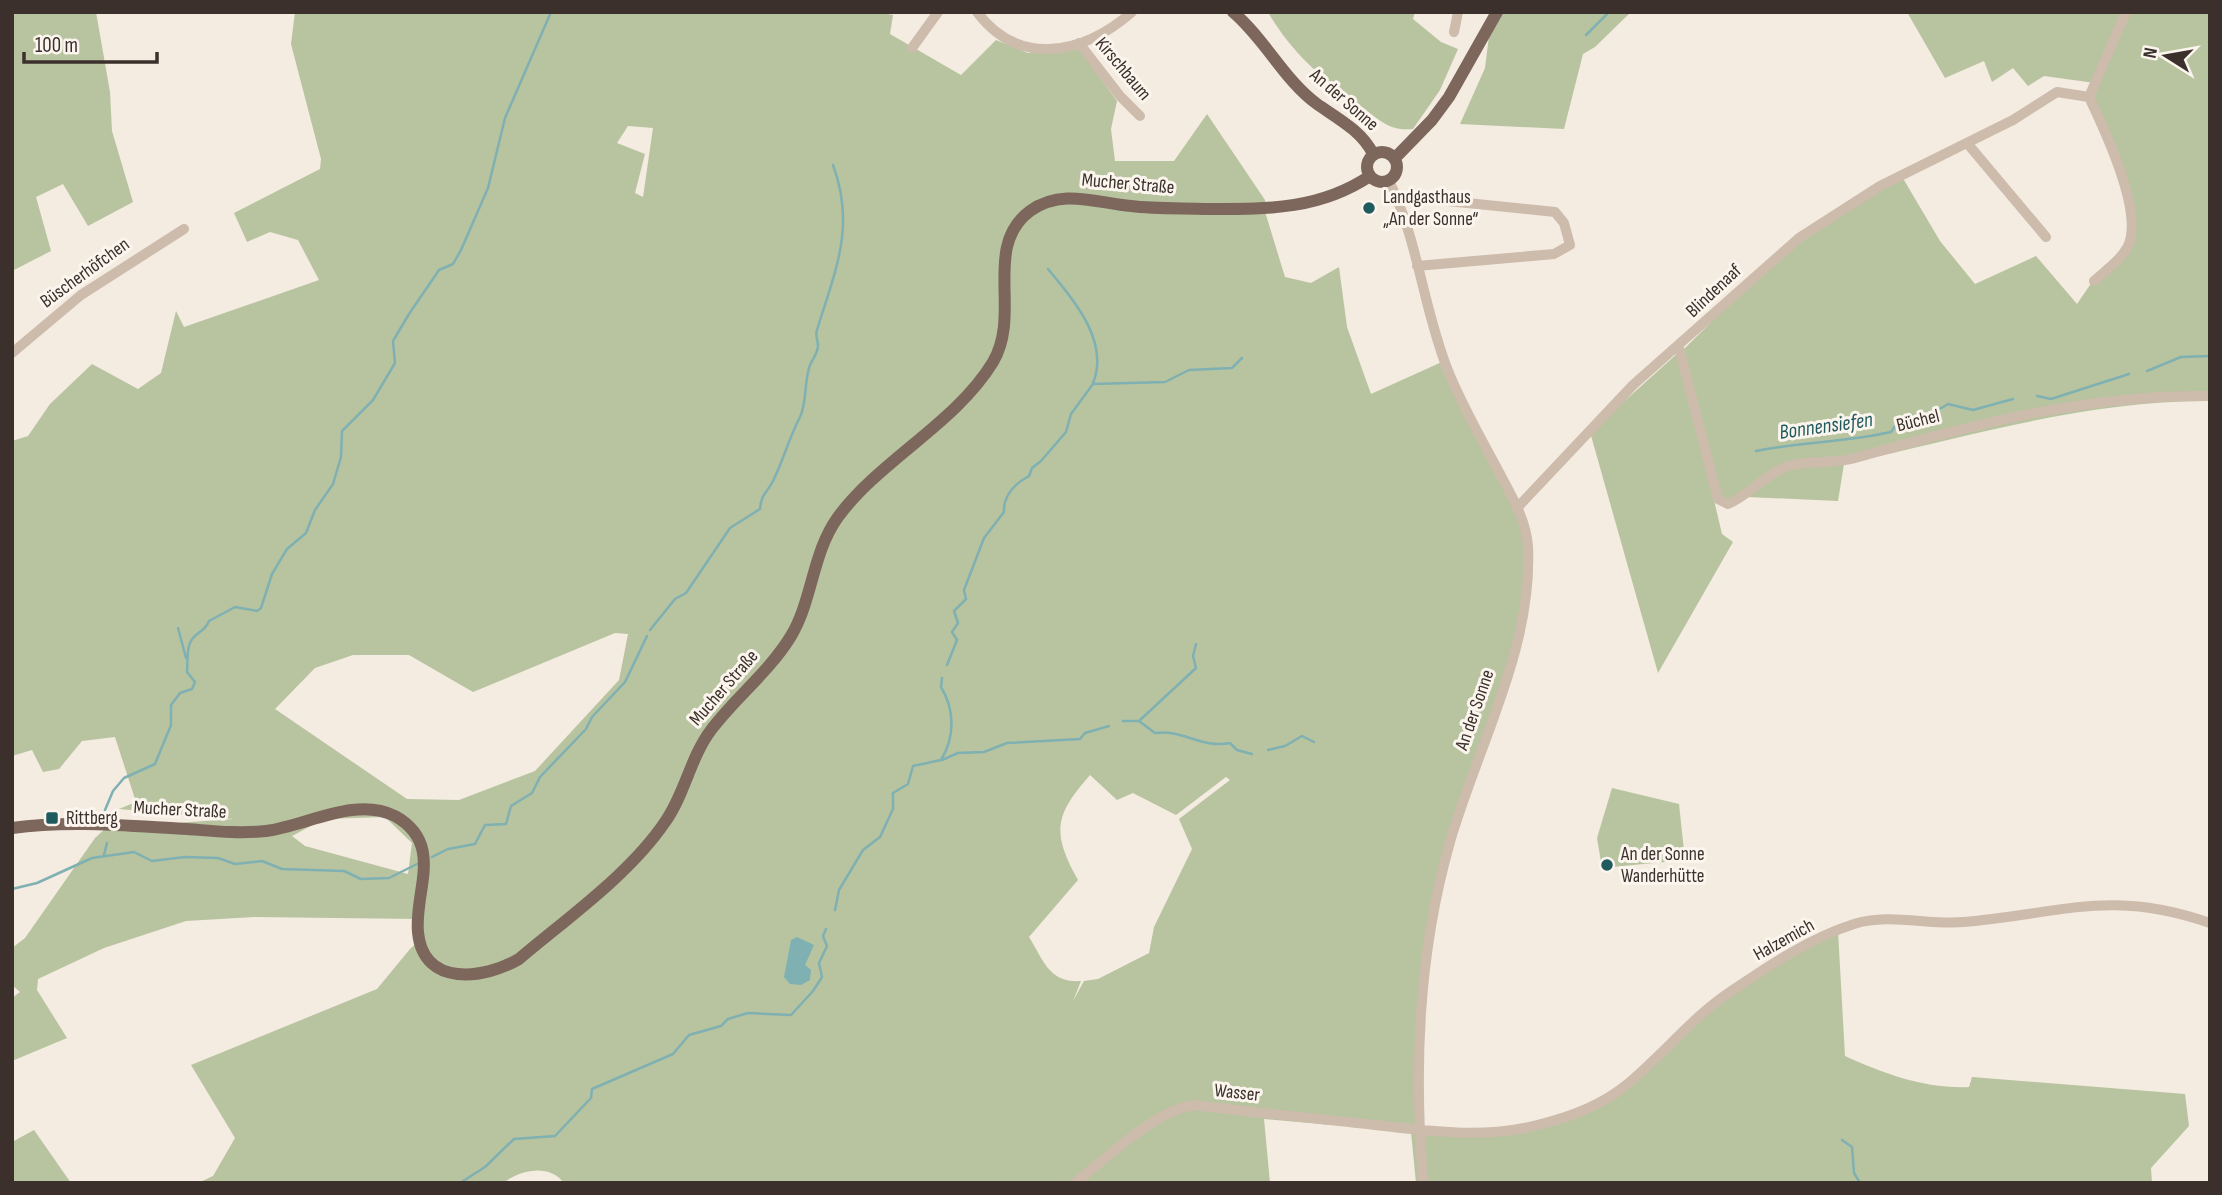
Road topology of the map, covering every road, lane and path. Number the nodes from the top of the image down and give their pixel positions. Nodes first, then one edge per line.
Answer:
1 (938, 12) edge
2 (977, 12) edge
3 (1132, 12) edge
4 (1233, 12) edge
5 (1458, 12) edge
6 (1497, 12) edge
7 (2126, 12) edge
8 (1454, 32) dead end
9 (1079, 43) junction
10 (912, 48) dead end
11 (2089, 97) junction
12 (1140, 116) dead end
13 (1967, 144) junction
14 (1373, 154) junction
15 (1395, 158) junction
16 (1370, 176) junction
17 (1389, 181) junction
18 (1418, 198) dead end
19 (184, 229) dead end
20 (2046, 237) dead end
21 (1417, 265) junction
22 (2094, 281) dead end
23 (1679, 348) junction
24 (12, 353) edge
25 (2210, 396) edge
26 (1517, 508) junction
27 (12, 828) edge
28 (2210, 923) edge
29 (1419, 1129) junction
30 (1075, 1183) edge
31 (1423, 1183) edge

1 - 10 street
2 - 9 street, Kirschbaum
3 - 9 street, Kirschbaum
4 - 14 main road, An der Sonne
5 - 8 street
6 - 15 main road
7 - 11 street
9 - 12 street, Kirschbaum
11 - 13 street, Blindenaaf
11 - 22 street
13 - 20 street
13 - 23 street, Blindenaaf
14 - 15 main road
14 - 16 main road
15 - 17 main road
16 - 17 main road
16 - 27 main road, Mucher Straße
17 - 21 street, An der Sonne
18 - 21 street
19 - 24 street, Büscherhöfchen
21 - 26 street, An der Sonne
23 - 25 street, Büchel
23 - 26 street, Blindenaaf
26 - 29 street, An der Sonne
28 - 29 street, Halzemich
29 - 30 street, Wasser
29 - 31 street, An der Sonne

